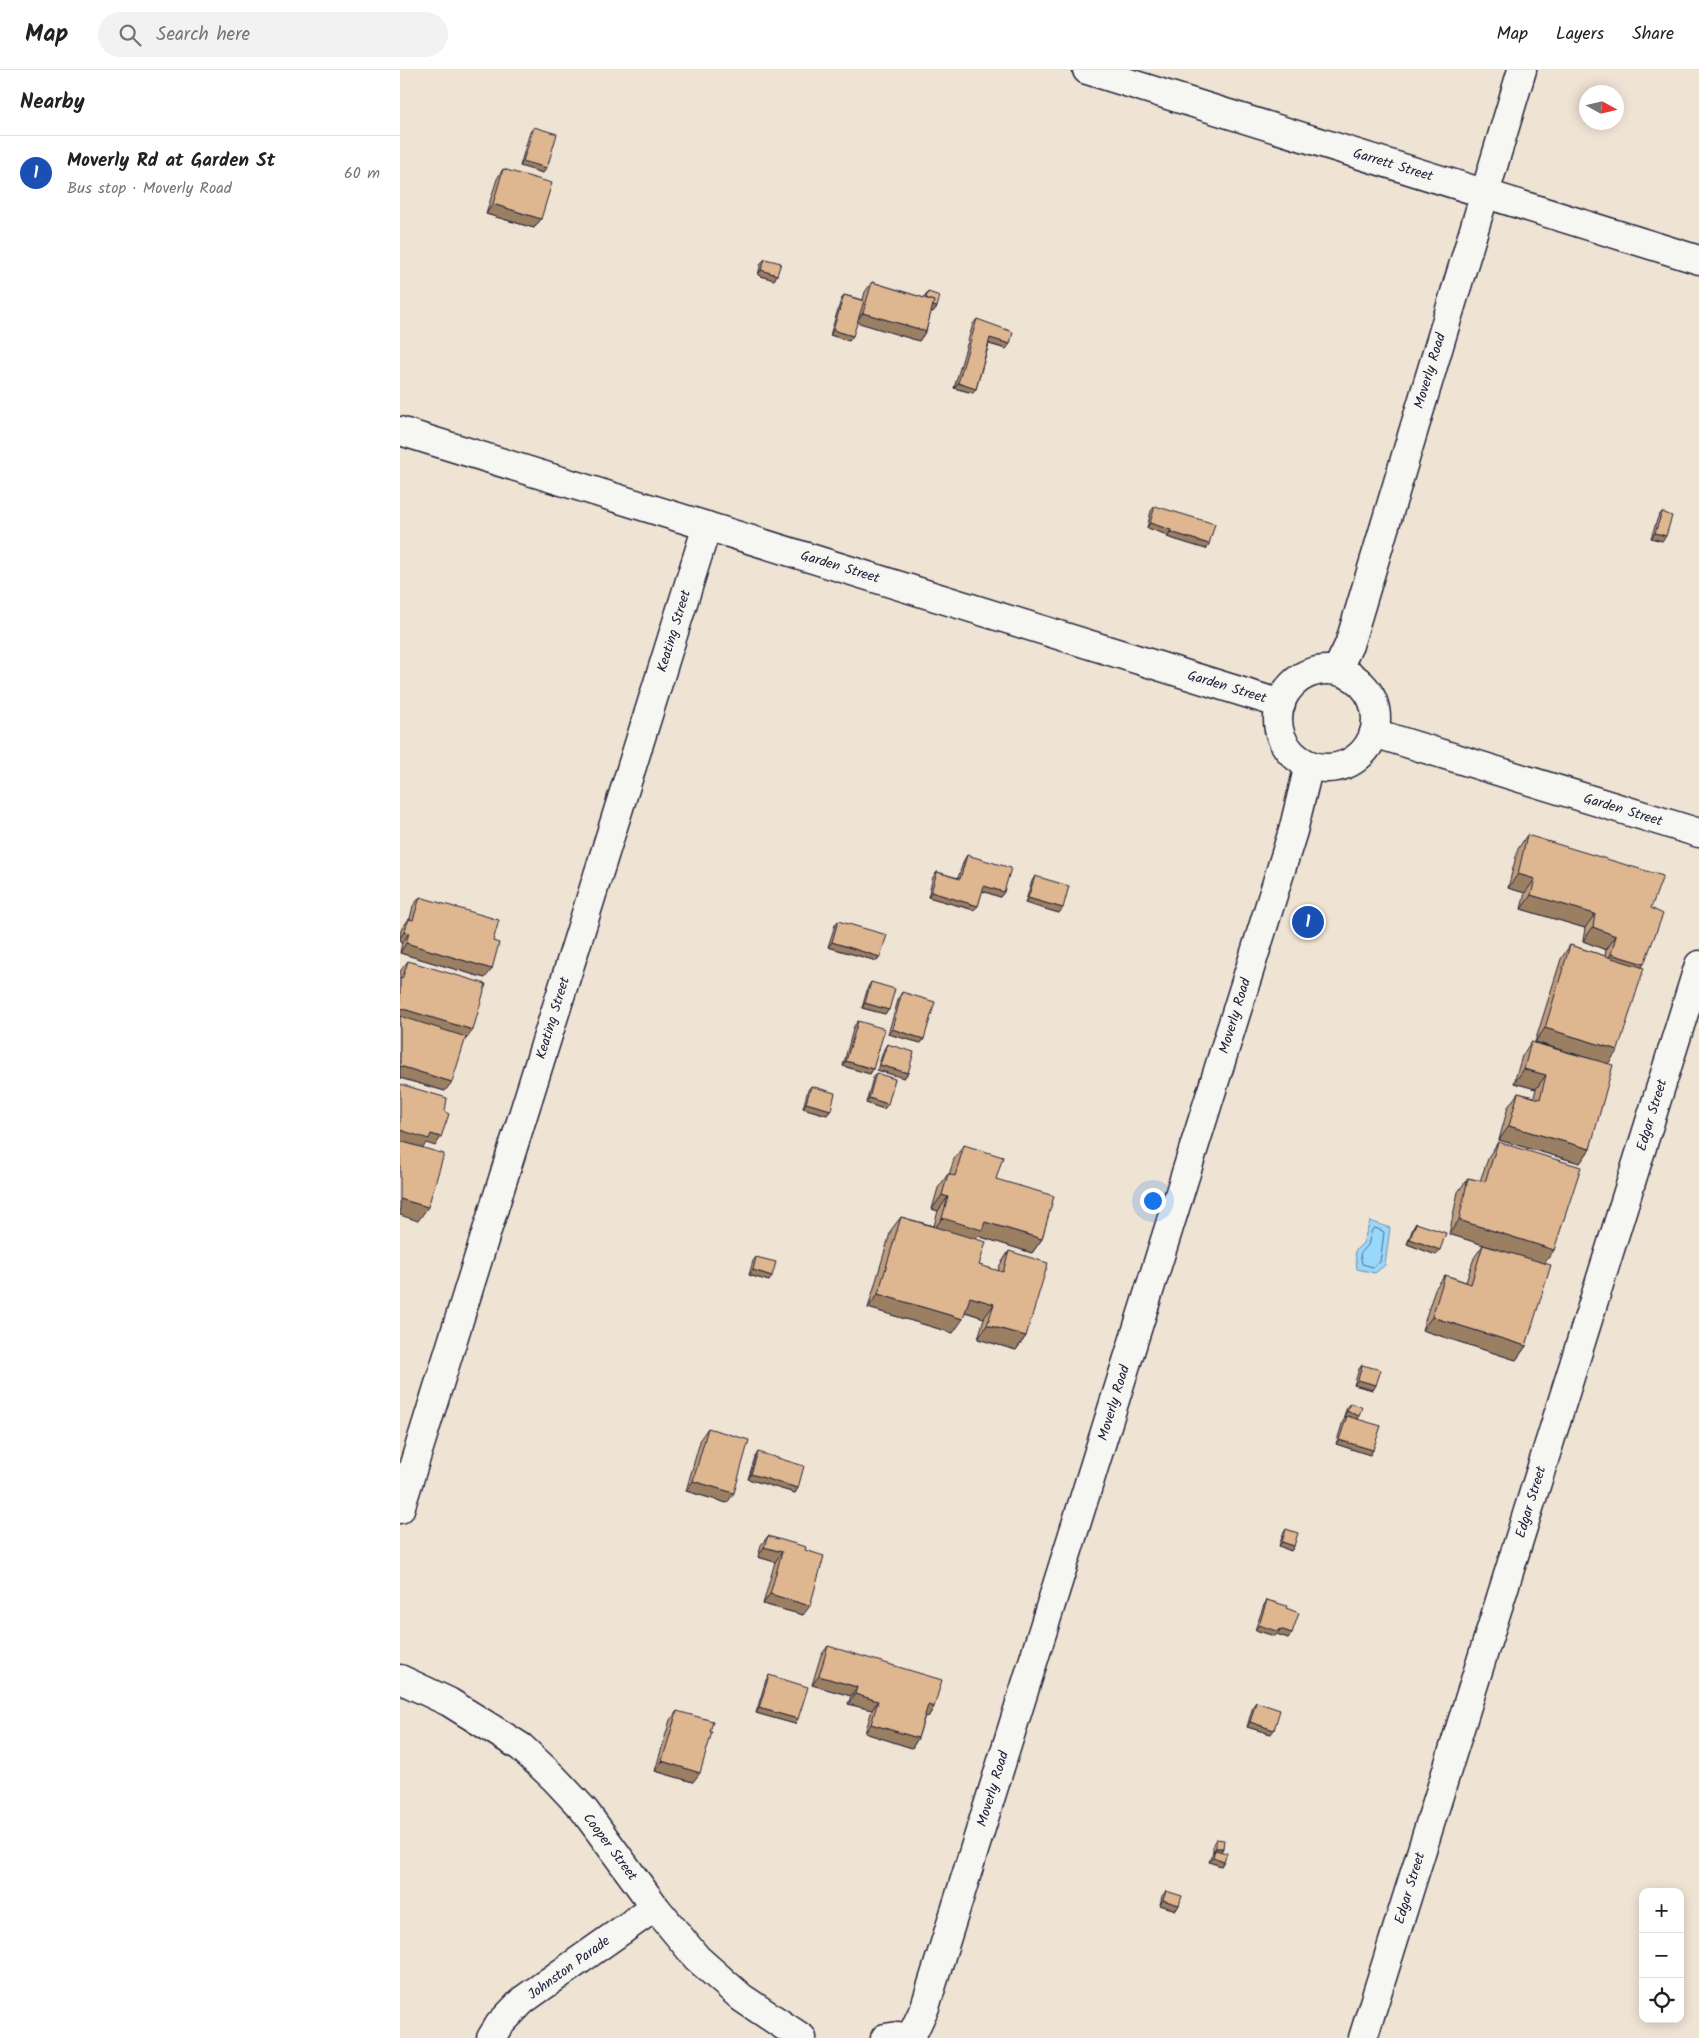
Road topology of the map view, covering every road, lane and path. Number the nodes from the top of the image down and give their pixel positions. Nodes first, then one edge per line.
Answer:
1 (1087, 70) edge
2 (1522, 70) edge
3 (1484, 194) junction
4 (1699, 260) edge
5 (400, 431) edge
6 (707, 526) junction
7 (1337, 670) junction
8 (1280, 704) junction
9 (1374, 733) junction
10 (1309, 765) junction
11 (1699, 833) edge
12 (1699, 965) edge
13 (400, 1510) edge
14 (400, 1679) edge
15 (655, 1907) junction
16 (491, 2038) edge
17 (802, 2038) edge
18 (885, 2038) edge
19 (911, 2038) edge
20 (1363, 2038) edge

1 - 3 street, Garrett Street
2 - 3 street, Moverly Road
3 - 4 street, Garrett Street
3 - 7 street, Moverly Road
5 - 6 street, Garden Street
6 - 8 street, Garden Street
6 - 13 street, Keating Street
7 - 8 street
7 - 9 street
8 - 10 street
9 - 10 street
9 - 11 street, Garden Street
10 - 19 street, Moverly Road
12 - 20 street, Edgar Street
14 - 15 street, Cooper Street
15 - 16 street, Johnston Parade
15 - 17 street, Cooper Street
18 - 19 street

